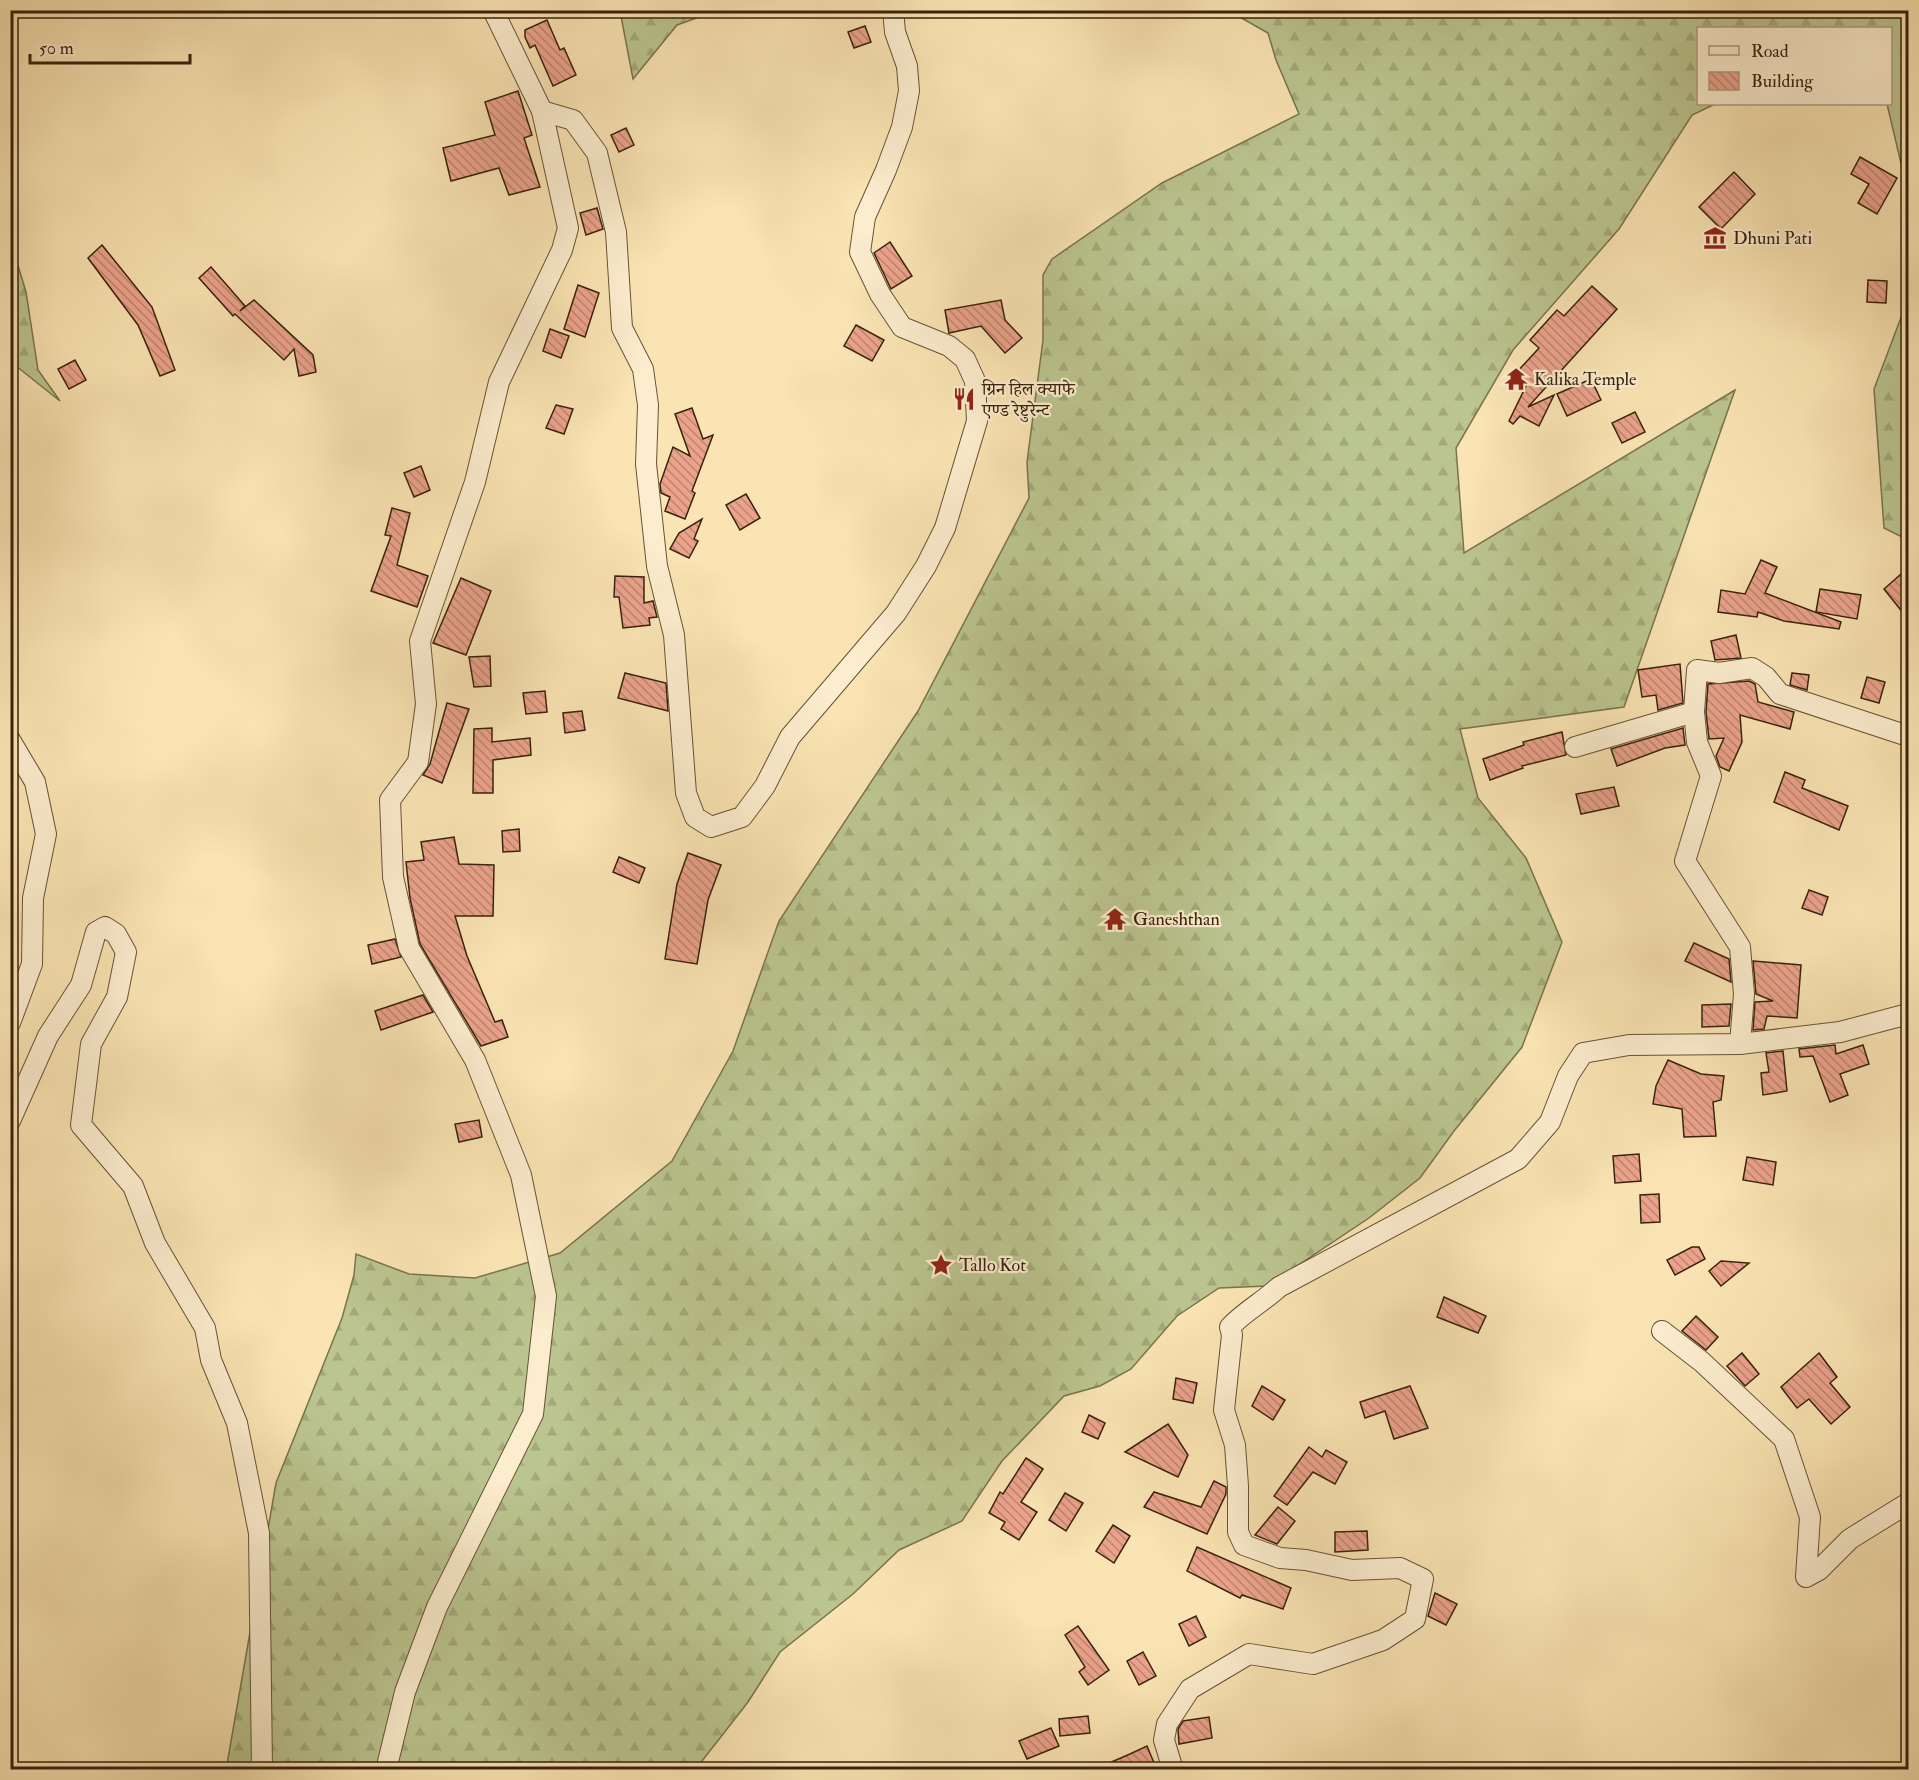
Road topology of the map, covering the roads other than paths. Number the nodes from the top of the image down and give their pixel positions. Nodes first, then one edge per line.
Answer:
1 (493, 10) edge
2 (893, 10) edge
3 (542, 111) junction
4 (1694, 712) junction
5 (1908, 736) edge
6 (10, 740) edge
7 (1575, 747) dead end
8 (1908, 1014) edge
9 (10, 1023) edge
10 (1740, 1044) junction
11 (10, 1121) edge
12 (1662, 1330) dead end
13 (1908, 1503) edge
14 (262, 1770) edge
15 (387, 1770) edge
16 (1173, 1770) edge

1 - 3 street
2 - 3 street
3 - 15 street
4 - 5 street
4 - 7 street
4 - 10 street
6 - 9 street
8 - 10 street
10 - 16 street
11 - 14 street
12 - 13 street

